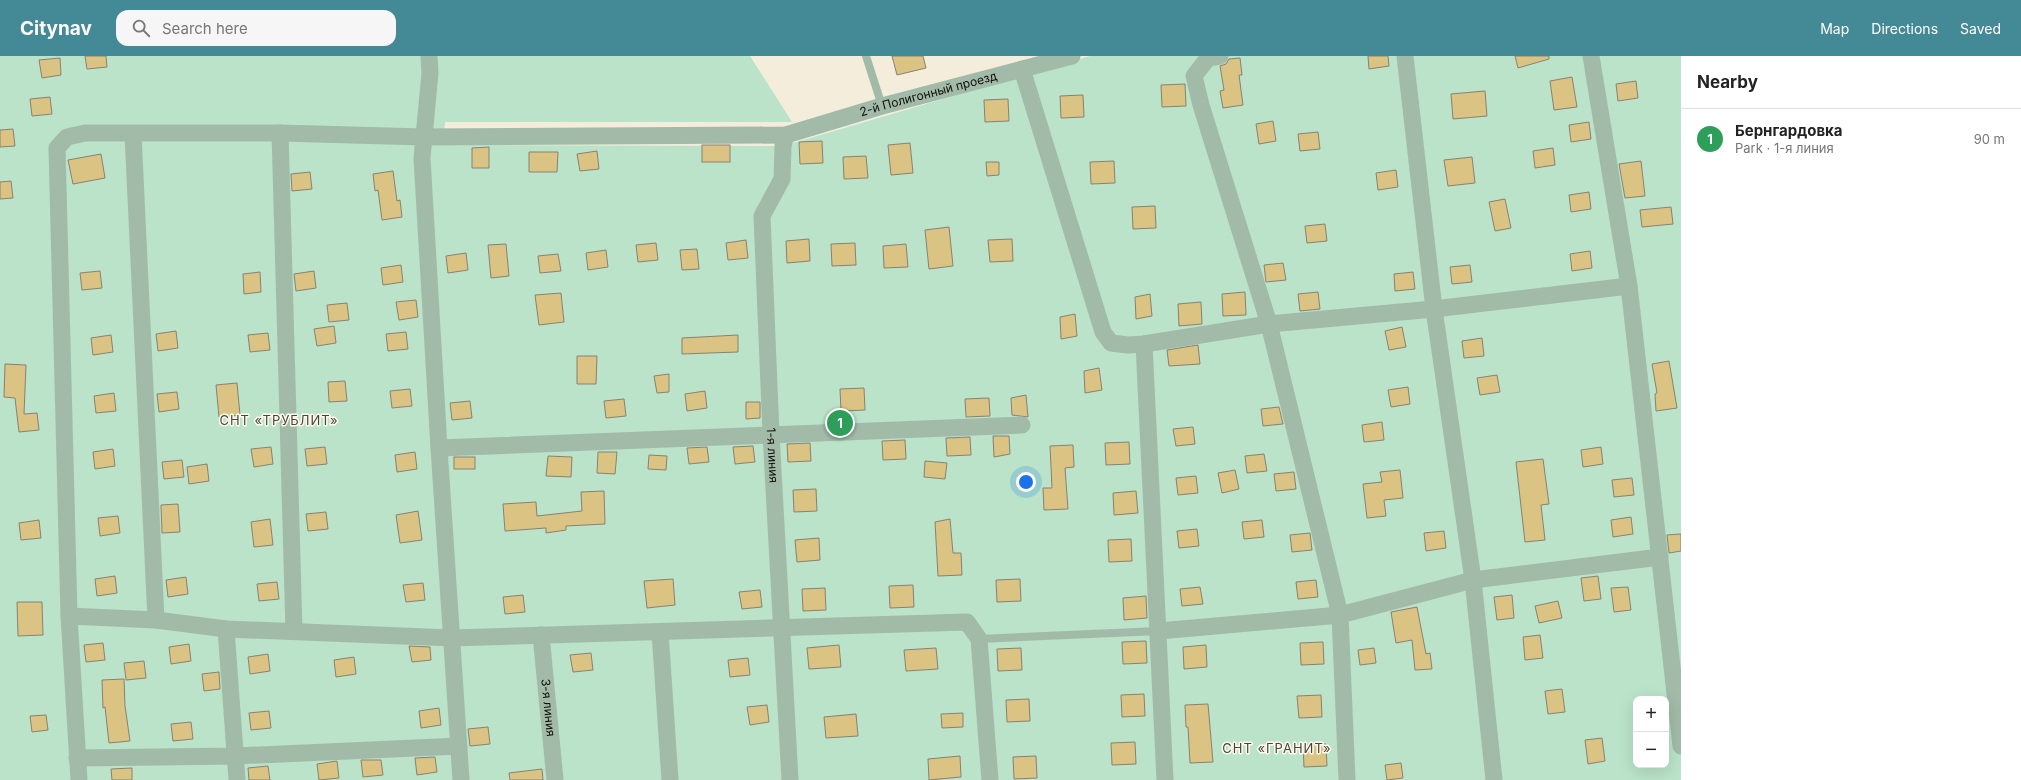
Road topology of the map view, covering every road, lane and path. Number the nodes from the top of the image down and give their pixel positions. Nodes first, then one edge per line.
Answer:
1 (429, 56) edge
2 (866, 56) edge
3 (1405, 56) edge
4 (1591, 56) edge
5 (1067, 57) edge
6 (1212, 57) edge
7 (1022, 69) junction
8 (882, 106) junction
9 (280, 133) junction
10 (133, 134) junction
11 (786, 135) junction
12 (424, 137) junction
13 (1629, 286) junction
14 (1434, 309) junction
15 (1269, 324) junction
16 (1144, 344) junction
17 (1022, 425) dead end
18 (771, 434) junction
19 (439, 448) junction
20 (1660, 557) junction
21 (1473, 580) junction
22 (1340, 615) junction
23 (68, 616) junction
24 (156, 620) junction
25 (226, 629) junction
26 (781, 629) junction
27 (1159, 631) junction
28 (294, 632) junction
29 (660, 632) junction
30 (541, 635) junction
31 (452, 638) junction
32 (979, 639) junction
33 (459, 746) junction
34 (1681, 746) edge
35 (235, 756) junction
36 (77, 758) junction
37 (79, 780) edge
38 (236, 780) edge
39 (462, 780) edge
40 (555, 780) edge
41 (670, 780) edge
42 (790, 780) edge
43 (990, 780) edge
44 (1165, 780) edge
45 (1347, 780) edge
46 (1494, 780) edge

1 - 12 street
2 - 8 lane
3 - 14 street
4 - 13 street
5 - 7 street, 2-й Полигонный проезд
6 - 15 street
7 - 8 street, 2-й Полигонный проезд
7 - 16 street
8 - 11 street, 2-й Полигонный проезд
9 - 10 street, 2-й Полигонный проезд
9 - 12 street, 2-й Полигонный проезд
9 - 28 street
10 - 23 street, 2-й Полигонный проезд
10 - 24 street
11 - 12 street, 2-й Полигонный проезд
11 - 18 street, 1-я линия
12 - 19 street
13 - 14 street
13 - 20 street
14 - 15 street
14 - 21 street
15 - 16 street
15 - 22 street
16 - 27 street
17 - 18 street
18 - 19 street
18 - 26 street, 1-я линия
19 - 31 street
20 - 21 street
20 - 34 street
21 - 22 street
21 - 46 street
22 - 27 street
22 - 45 street
23 - 24 street
23 - 36 street, 2-й Полигонный проезд
24 - 25 street
25 - 28 street
25 - 35 street
26 - 29 street
26 - 32 street
26 - 42 street, 1-я линия
27 - 32 lane
27 - 44 street
28 - 31 street
29 - 30 street
29 - 41 street
30 - 31 street
30 - 40 street, 3-я линия
31 - 33 street
32 - 43 street
33 - 35 street
33 - 39 street
35 - 36 street
35 - 38 street
36 - 37 street, 2-й Полигонный проезд

